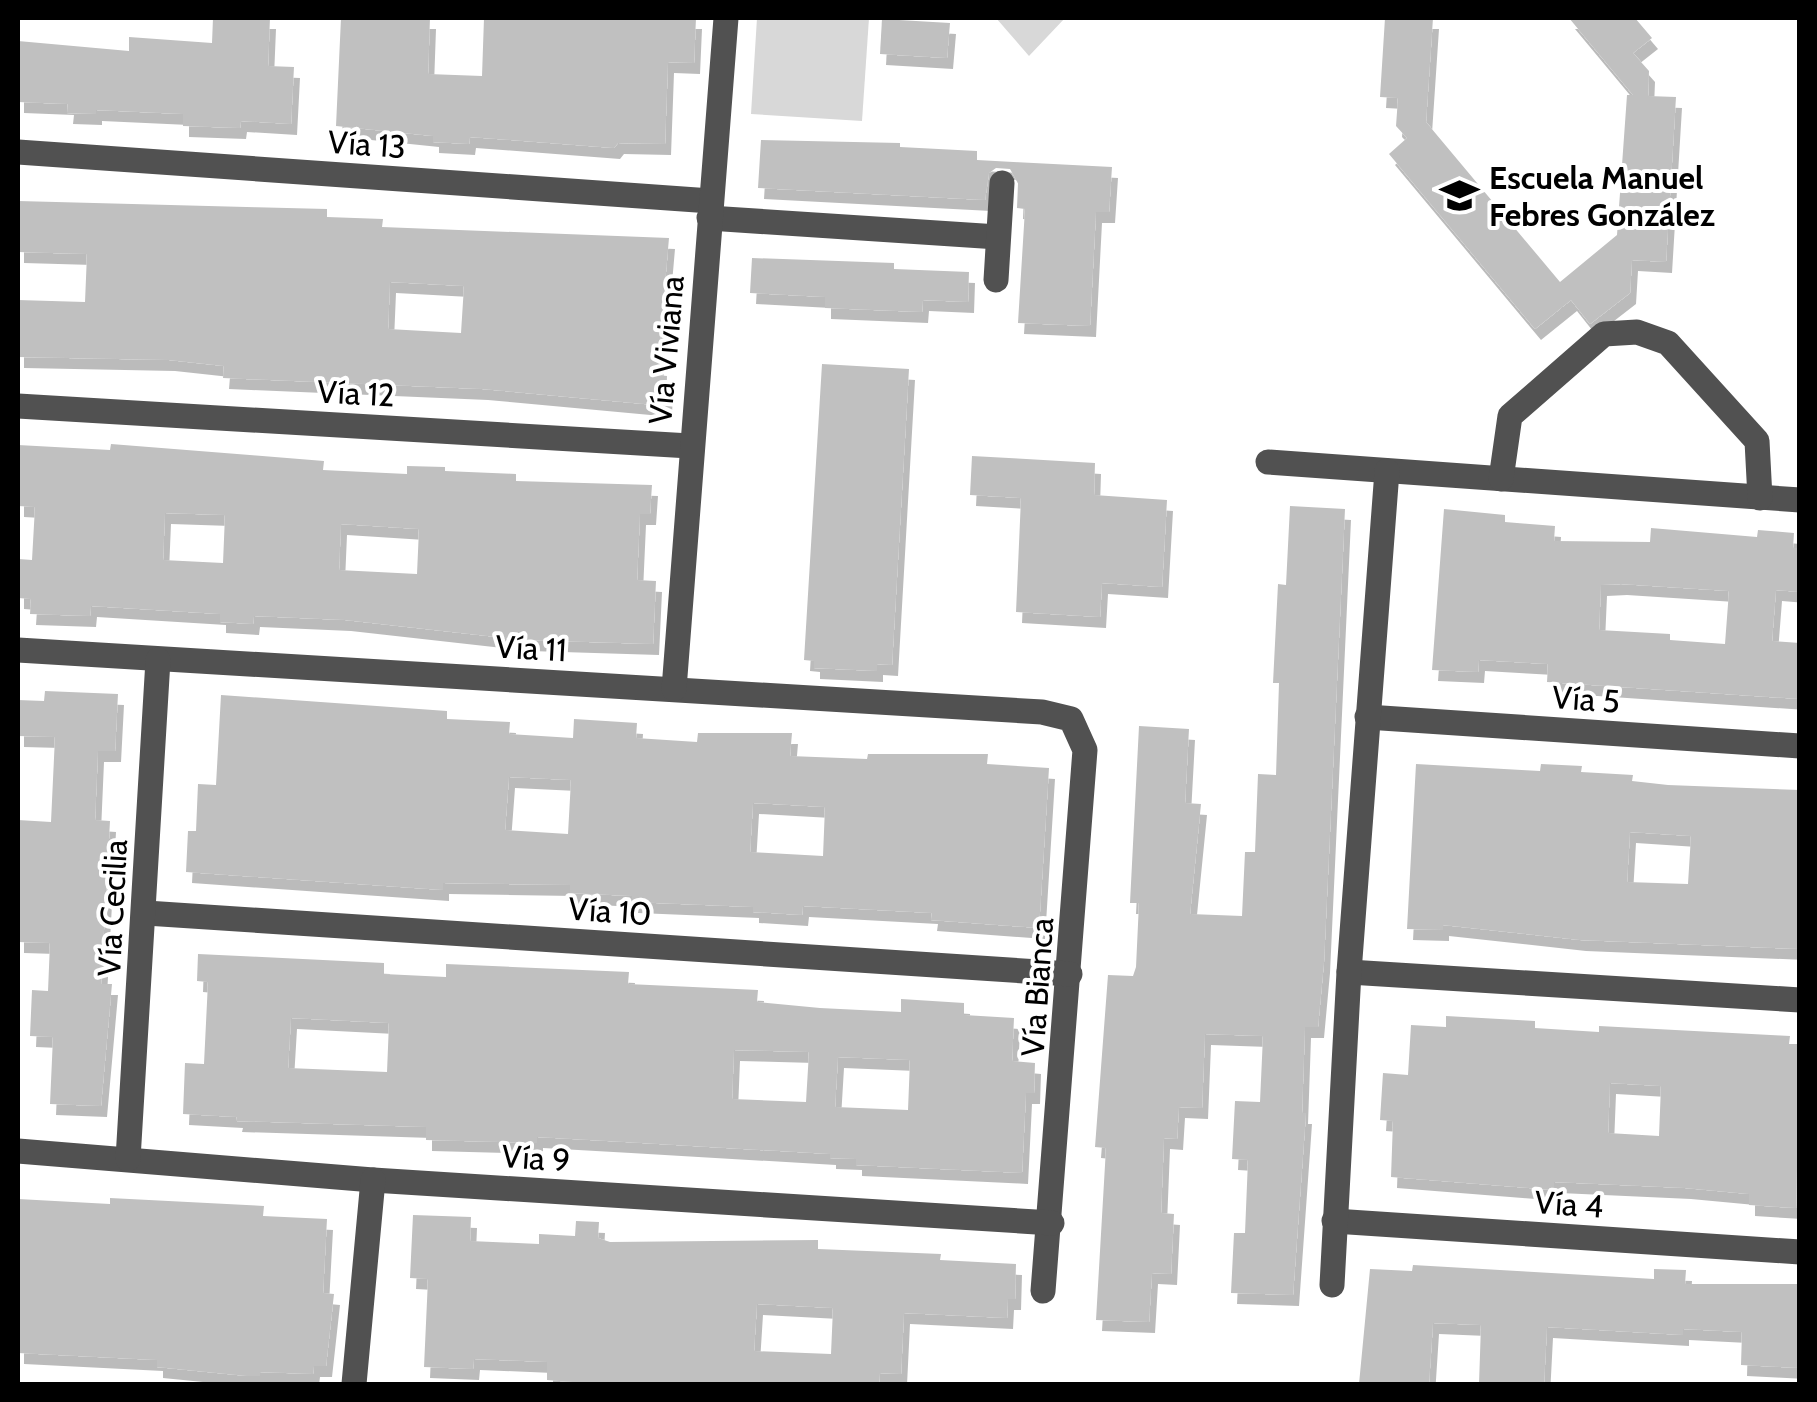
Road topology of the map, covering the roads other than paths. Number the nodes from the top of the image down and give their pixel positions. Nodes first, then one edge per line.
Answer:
1 (726, 18) edge
2 (18, 152) edge
3 (1002, 183) dead end
4 (711, 209) junction
5 (998, 238) junction
6 (996, 280) dead end
7 (18, 406) edge
8 (690, 446) junction
9 (1268, 462) dead end
10 (1387, 472) junction
11 (1501, 480) junction
12 (1760, 498) junction
13 (1800, 500) edge
14 (18, 650) edge
15 (158, 660) junction
16 (674, 689) junction
17 (1042, 712) joint
18 (1367, 717) junction
19 (1800, 746) edge
20 (146, 913) junction
21 (1349, 972) junction
22 (1070, 974) junction
23 (1800, 1000) edge
24 (18, 1151) edge
25 (128, 1159) junction
26 (373, 1180) junction
27 (1334, 1221) junction
28 (1052, 1223) junction
29 (1800, 1252) edge
30 (1332, 1285) dead end
31 (1043, 1291) dead end
32 (354, 1384) edge

1 - 4 street, Vía Viviana
2 - 4 street, Vía 13
3 - 5 street
4 - 5 street, Vía 13
4 - 8 street, Vía Viviana
5 - 6 street
7 - 8 street, Vía 12
8 - 16 street, Vía Viviana
9 - 10 street
10 - 11 street
10 - 18 street
11 - 12 street
11 - 12 street
12 - 13 street
14 - 15 street, Vía 11
15 - 16 street, Vía 11
15 - 20 street, Vía Cecilia
16 - 17 street, Vía 11
17 - 22 street, Vía Bianca
18 - 19 street, Vía 5
18 - 21 street
20 - 22 street, Vía 10
20 - 25 street, Vía Cecilia
21 - 23 street
21 - 27 street
22 - 28 street, Vía Bianca
24 - 25 street, Vía 9
25 - 26 street, Vía 9
26 - 28 street, Vía 9
26 - 32 street
27 - 29 street, Vía 4
27 - 30 street
28 - 31 street, Vía Bianca

